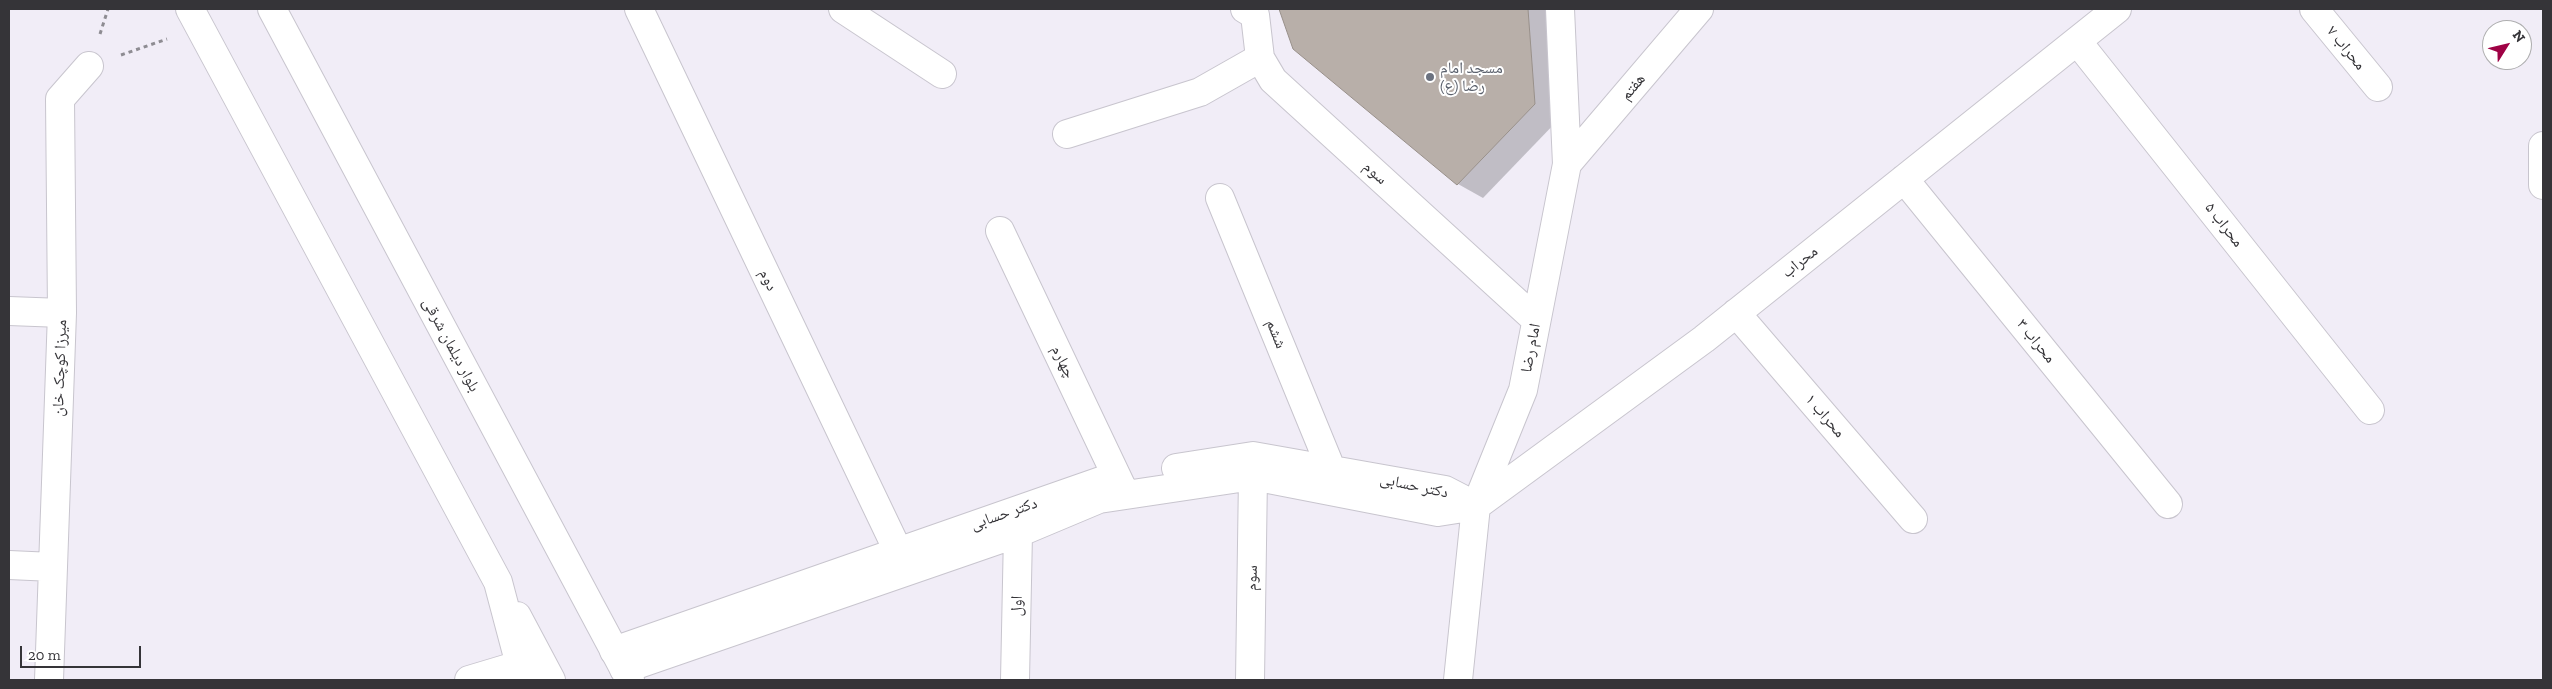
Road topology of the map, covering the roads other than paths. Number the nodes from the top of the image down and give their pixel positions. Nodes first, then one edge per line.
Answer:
1 (272, 9) edge
2 (639, 9) edge
3 (842, 9) edge
4 (1699, 9) edge
5 (2117, 9) edge
6 (2314, 9) edge
7 (1253, 11) edge
8 (1558, 12) edge
9 (195, 18) edge
10 (2077, 40) junction
11 (1260, 58) junction
12 (89, 66) road end
13 (942, 74) dead end
14 (2378, 87) dead end
15 (1067, 134) dead end
16 (2543, 146) edge
17 (1567, 164) junction
18 (1904, 179) junction
19 (2543, 185) edge
20 (1220, 198) dead end
21 (1000, 231) dead end
22 (9, 311) edge
23 (62, 313) junction
24 (1736, 313) junction
25 (1536, 320) junction
26 (2370, 410) dead end
27 (1332, 471) junction
28 (1253, 476) junction
29 (1122, 486) junction
30 (2168, 504) dead end
31 (1476, 506) junction
32 (1914, 519) dead end
33 (1018, 533) junction
34 (898, 551) junction
35 (9, 565) edge
36 (53, 567) junction
37 (498, 582) junction
38 (622, 667) edge
39 (522, 673) edge
40 (49, 680) edge
41 (469, 680) edge
42 (551, 680) edge
43 (1015, 680) edge
44 (1250, 680) edge
45 (1458, 680) edge

1 - 38 street, بلوار دیلمان شرقی
2 - 34 street, دوم
3 - 13 street
4 - 17 street, هفتم
5 - 10 street, محراب
6 - 14 street, محراب ۷
7 - 11 street, سوم
8 - 17 street, امام رضا
9 - 37 street
10 - 18 street, محراب
10 - 26 street, محراب ۵
11 - 15 street
11 - 25 street, سوم
12 - 23 street, میرزا کوچک خان
16 - 19 street
17 - 25 street, امام رضا
18 - 24 street, محراب
18 - 30 street, محراب ۳
20 - 27 street, ششم
21 - 29 street, چهارم
22 - 23 street
23 - 36 street, میرزا کوچک خان
24 - 31 street, محراب
24 - 32 street, محراب ۱
25 - 31 street, امام رضا
27 - 29 street, دکتر حسابی
27 - 31 street, دکتر حسابی
28 - 29 street, دکتر حسابی
28 - 31 street, دکتر حسابی
28 - 44 street, سوم
29 - 33 street, دکتر حسابی
29 - 34 street, دکتر حسابی
31 - 45 street, امام رضا
33 - 38 street, دکتر حسابی
33 - 43 street, اول
34 - 38 street, دکتر حسابی
35 - 36 street
36 - 40 street, میرزا کوچک خان
37 - 39 street
37 - 42 street
39 - 41 street

